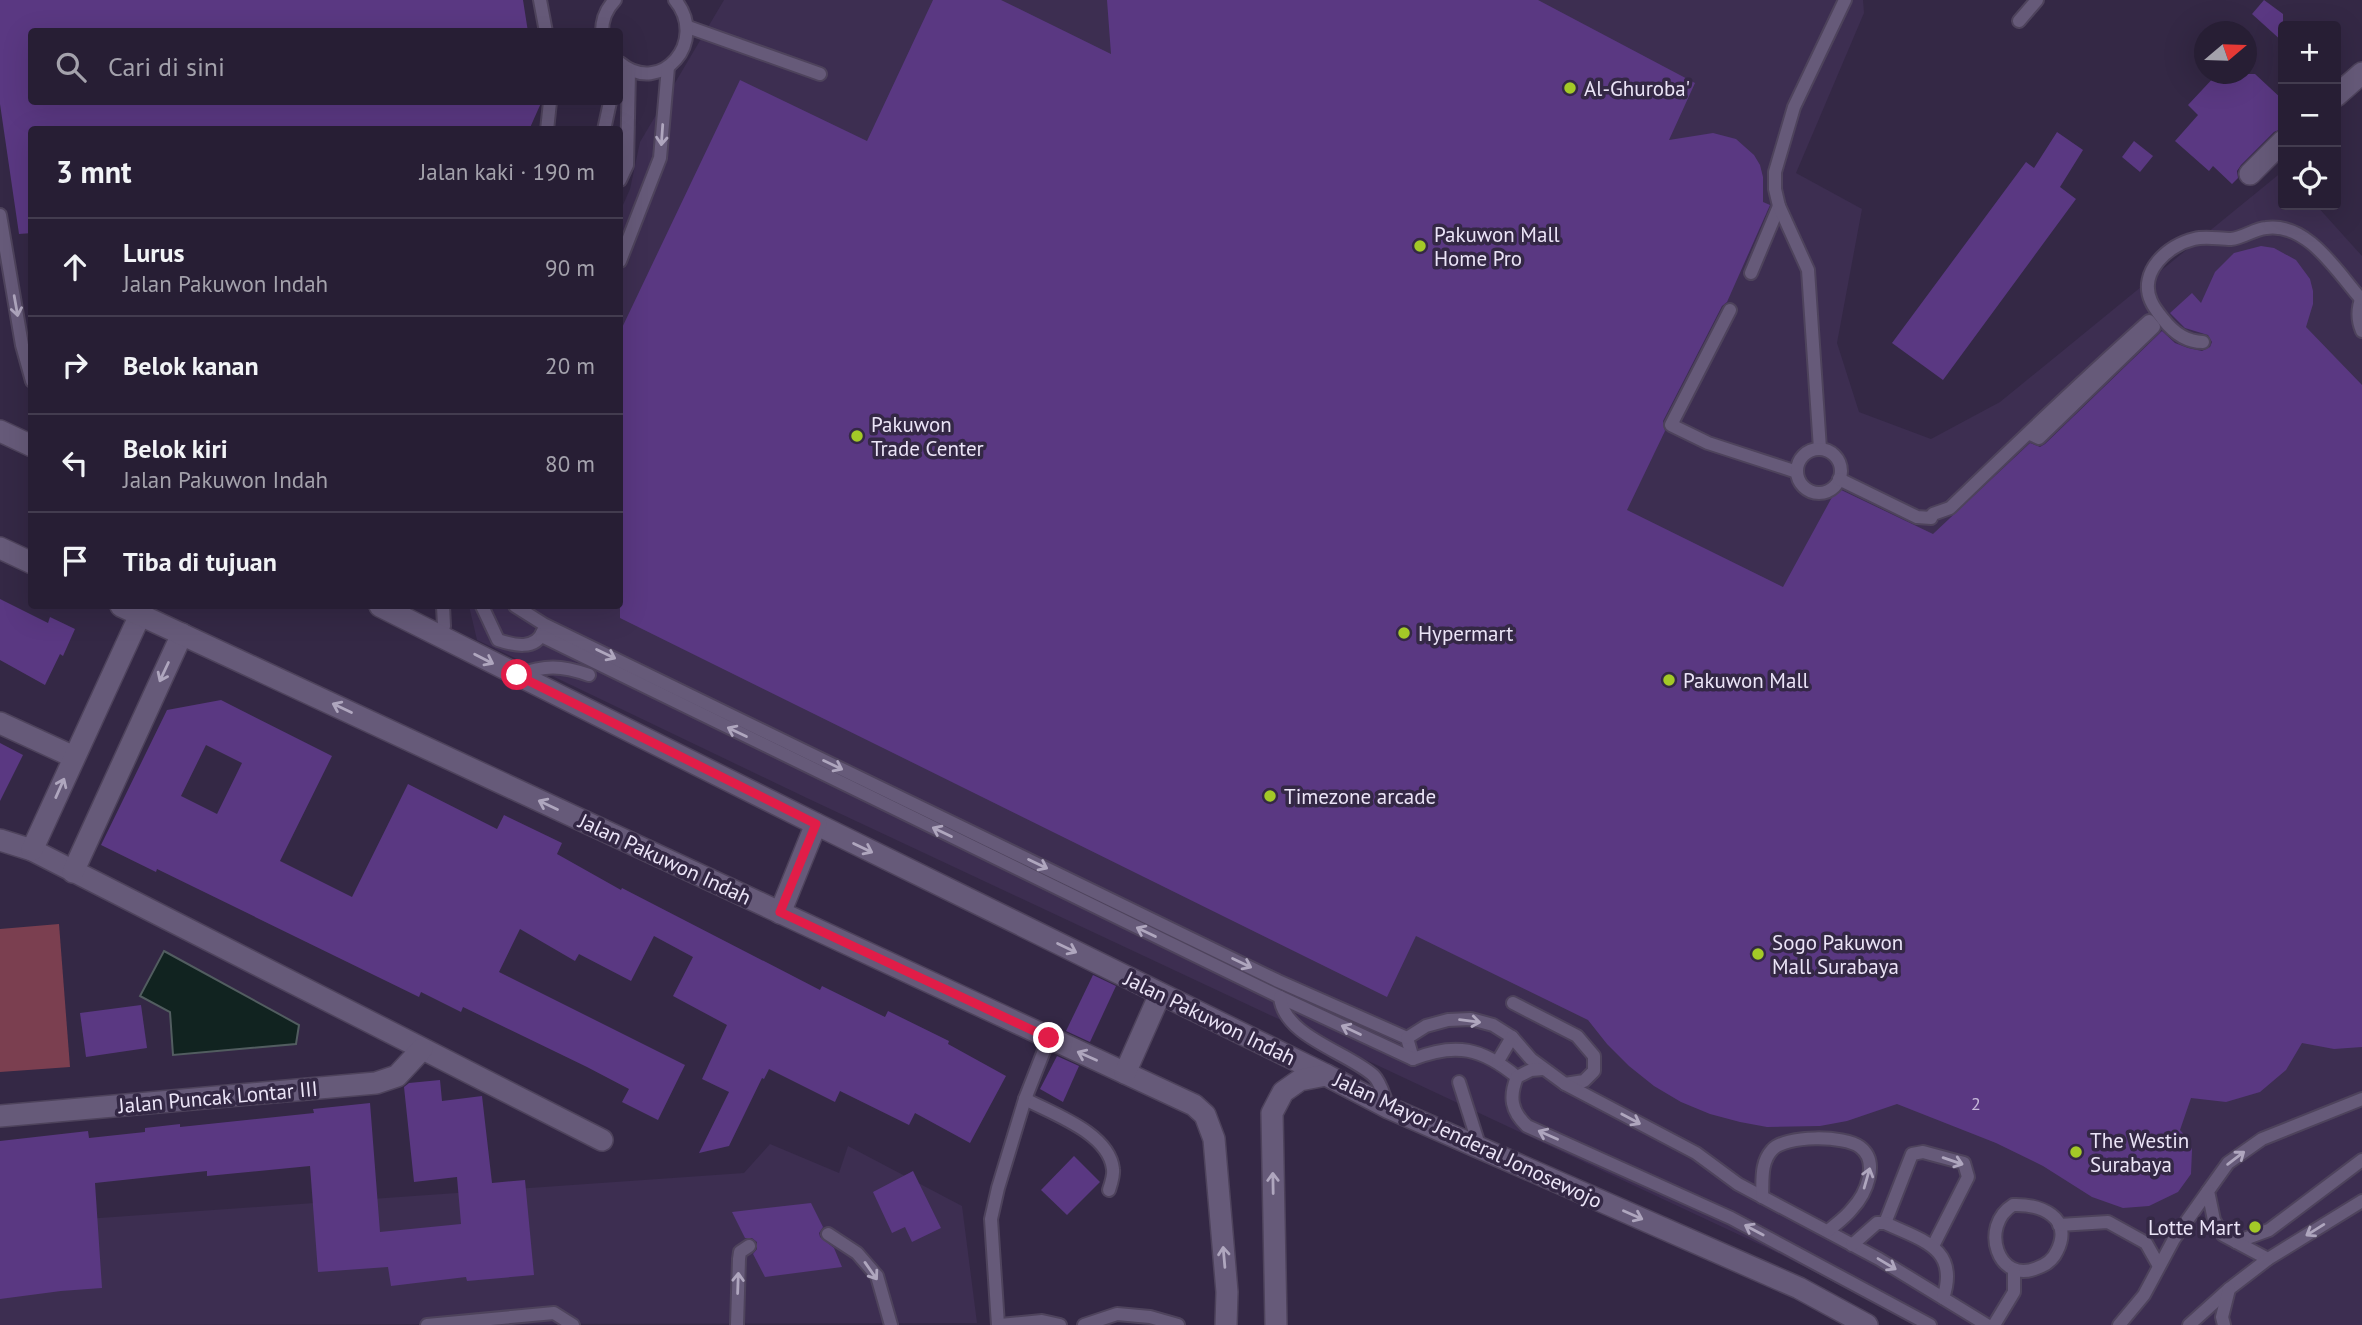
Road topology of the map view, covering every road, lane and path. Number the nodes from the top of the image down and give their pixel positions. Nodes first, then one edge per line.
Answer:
1 (540, 0) edge
2 (678, 0) edge
3 (1845, 0) edge
4 (2038, 0) edge
5 (611, 2) edge
6 (2019, 21) dead end
7 (688, 27) junction
8 (545, 28) edge
9 (602, 28) edge
10 (624, 67) edge
11 (668, 67) junction
12 (2362, 73) edge
13 (820, 74) dead end
14 (2341, 92) edge
15 (550, 105) edge
16 (609, 105) edge
17 (547, 126) edge
18 (605, 126) edge
19 (2278, 146) edge
20 (623, 174) edge
21 (2250, 174) dead end
22 (1779, 206) junction
23 (0, 215) edge
24 (623, 253) edge
25 (1751, 273) dead end
26 (2361, 298) edge
27 (1730, 310) dead end
28 (2149, 321) dead end
29 (2362, 331) edge
30 (2203, 342) dead end
31 (28, 367) edge
32 (0, 431) edge
33 (28, 444) edge
34 (1820, 449) junction
35 (1797, 472) junction
36 (1840, 478) junction
37 (0, 548) edge
38 (28, 561) edge
39 (386, 609) edge
40 (443, 609) edge
41 (483, 609) edge
42 (518, 609) edge
43 (130, 610) edge
44 (543, 630) junction
45 (182, 634) junction
46 (441, 637) junction
47 (517, 675) junction
48 (589, 675) dead end
49 (0, 723) edge
50 (74, 757) junction
51 (816, 824) junction
52 (0, 840) edge
53 (32, 850) junction
54 (73, 872) junction
55 (780, 912) junction
56 (1160, 994) junction
57 (1280, 997) junction
58 (1513, 1003) dead end
59 (1512, 1037) junction
60 (1049, 1038) junction
61 (1407, 1038) junction
62 (422, 1049) junction
63 (1413, 1059) junction
64 (1498, 1061) junction
65 (1544, 1069) junction
66 (1125, 1073) junction
67 (1326, 1075) junction
68 (1517, 1077) junction
69 (1459, 1082) dead end
70 (1564, 1084) junction
71 (1025, 1099) junction
72 (2362, 1099) edge
73 (1389, 1108) junction
74 (0, 1116) edge
75 (602, 1140) dead end
76 (1480, 1148) junction
77 (2362, 1160) edge
78 (1110, 1190) dead end
79 (2208, 1191) junction
80 (1762, 1197) junction
81 (2362, 1201) edge
82 (1885, 1223) junction
83 (2059, 1224) junction
84 (1828, 1231) junction
85 (828, 1234) dead end
86 (2236, 1242) junction
87 (1852, 1245) junction
88 (1933, 1245) junction
89 (749, 1246) dead end
90 (2268, 1259) junction
91 (2159, 1266) junction
92 (2014, 1271) junction
93 (2229, 1289) junction
94 (1943, 1298) junction
95 (427, 1325) edge
96 (573, 1325) edge
97 (737, 1325) edge
98 (891, 1325) edge
99 (999, 1325) edge
100 (1060, 1325) edge
101 (1084, 1325) edge
102 (1178, 1325) edge
103 (1226, 1325) edge
104 (1276, 1325) edge
105 (1867, 1325) edge
106 (1930, 1325) edge
107 (1987, 1325) edge
108 (1994, 1325) edge
109 (2119, 1325) edge
110 (2189, 1325) edge
111 (2224, 1325) edge

1 - 8 lane
2 - 7 lane
3 - 22 lane
4 - 6 lane
5 - 9 lane
7 - 11 lane
7 - 13 lane
10 - 11 lane
10 - 20 lane
11 -> 24 lane
12 - 14 street
15 - 17 lane
16 - 18 lane
19 - 21 street
22 - 25 lane
22 - 34 lane
23 -> 31 lane
26 - 29 lane
26 - 30 lane
27 - 35 lane
28 - 36 lane
32 - 33 street
34 - 35 lane
34 - 36 lane
35 - 36 lane
37 - 38 street
39 - 46 street, Jalan Pakuwon Indah
40 - 46 lane
41 - 44 lane
42 - 44 lane
43 - 45 street, Jalan Pakuwon Indah
43 - 50 street
57 -> 44 lane
44 -> 61 lane
45 -> 54 street
55 -> 45 street, Jalan Pakuwon Indah
46 -> 47 street, Jalan Pakuwon Indah
47 - 48 lane
47 - 51 street, Jalan Pakuwon Indah
49 - 50 street
53 -> 50 street
51 - 55 street
51 -> 56 street, Jalan Pakuwon Indah
52 - 53 street
53 - 54 street
54 - 62 street
55 - 60 street, Jalan Pakuwon Indah
56 - 66 street
56 - 67 street, Jalan Pakuwon Indah
63 -> 57 lane
57 - 73 lane
58 - 70 lane
61 -> 59 lane
59 - 64 lane
59 - 65 lane
66 -> 60 street, Jalan Pakuwon Indah
60 - 71 lane
61 - 63 lane
62 - 74 street, Jalan Puncak Lontar III
62 - 75 street
63 - 64 lane
64 - 68 lane
65 - 68 lane
65 - 70 lane
103 -> 66 street, Jalan Pakuwon Indah
67 - 73 street, Jalan Mayor Jenderal Jonosewojo
104 -> 67 street, Jalan Mayor Jenderal Jonosewojo
106 -> 68 lane
69 - 76 lane
70 -> 80 lane
71 - 78 lane
71 - 99 lane
79 -> 72 lane
73 - 76 street, Jalan Mayor Jenderal Jonosewojo
76 -> 105 street, Jalan Mayor Jenderal Jonosewojo
77 - 86 lane
79 - 86 lane
79 - 91 lane
80 - 84 lane
84 -> 80 lane
81 -> 90 lane
82 - 87 lane
82 - 88 lane
82 -> 88 lane
83 - 91 lane
83 - 92 lane
83 - 92 lane
84 - 87 lane
85 -> 98 lane
86 - 90 lane
87 -> 94 lane
88 - 94 lane
97 -> 89 lane
90 - 93 lane
91 - 109 lane
92 - 108 lane
93 - 110 lane
93 - 111 lane
94 - 107 lane
95 - 96 lane
99 - 100 lane
101 - 102 lane

